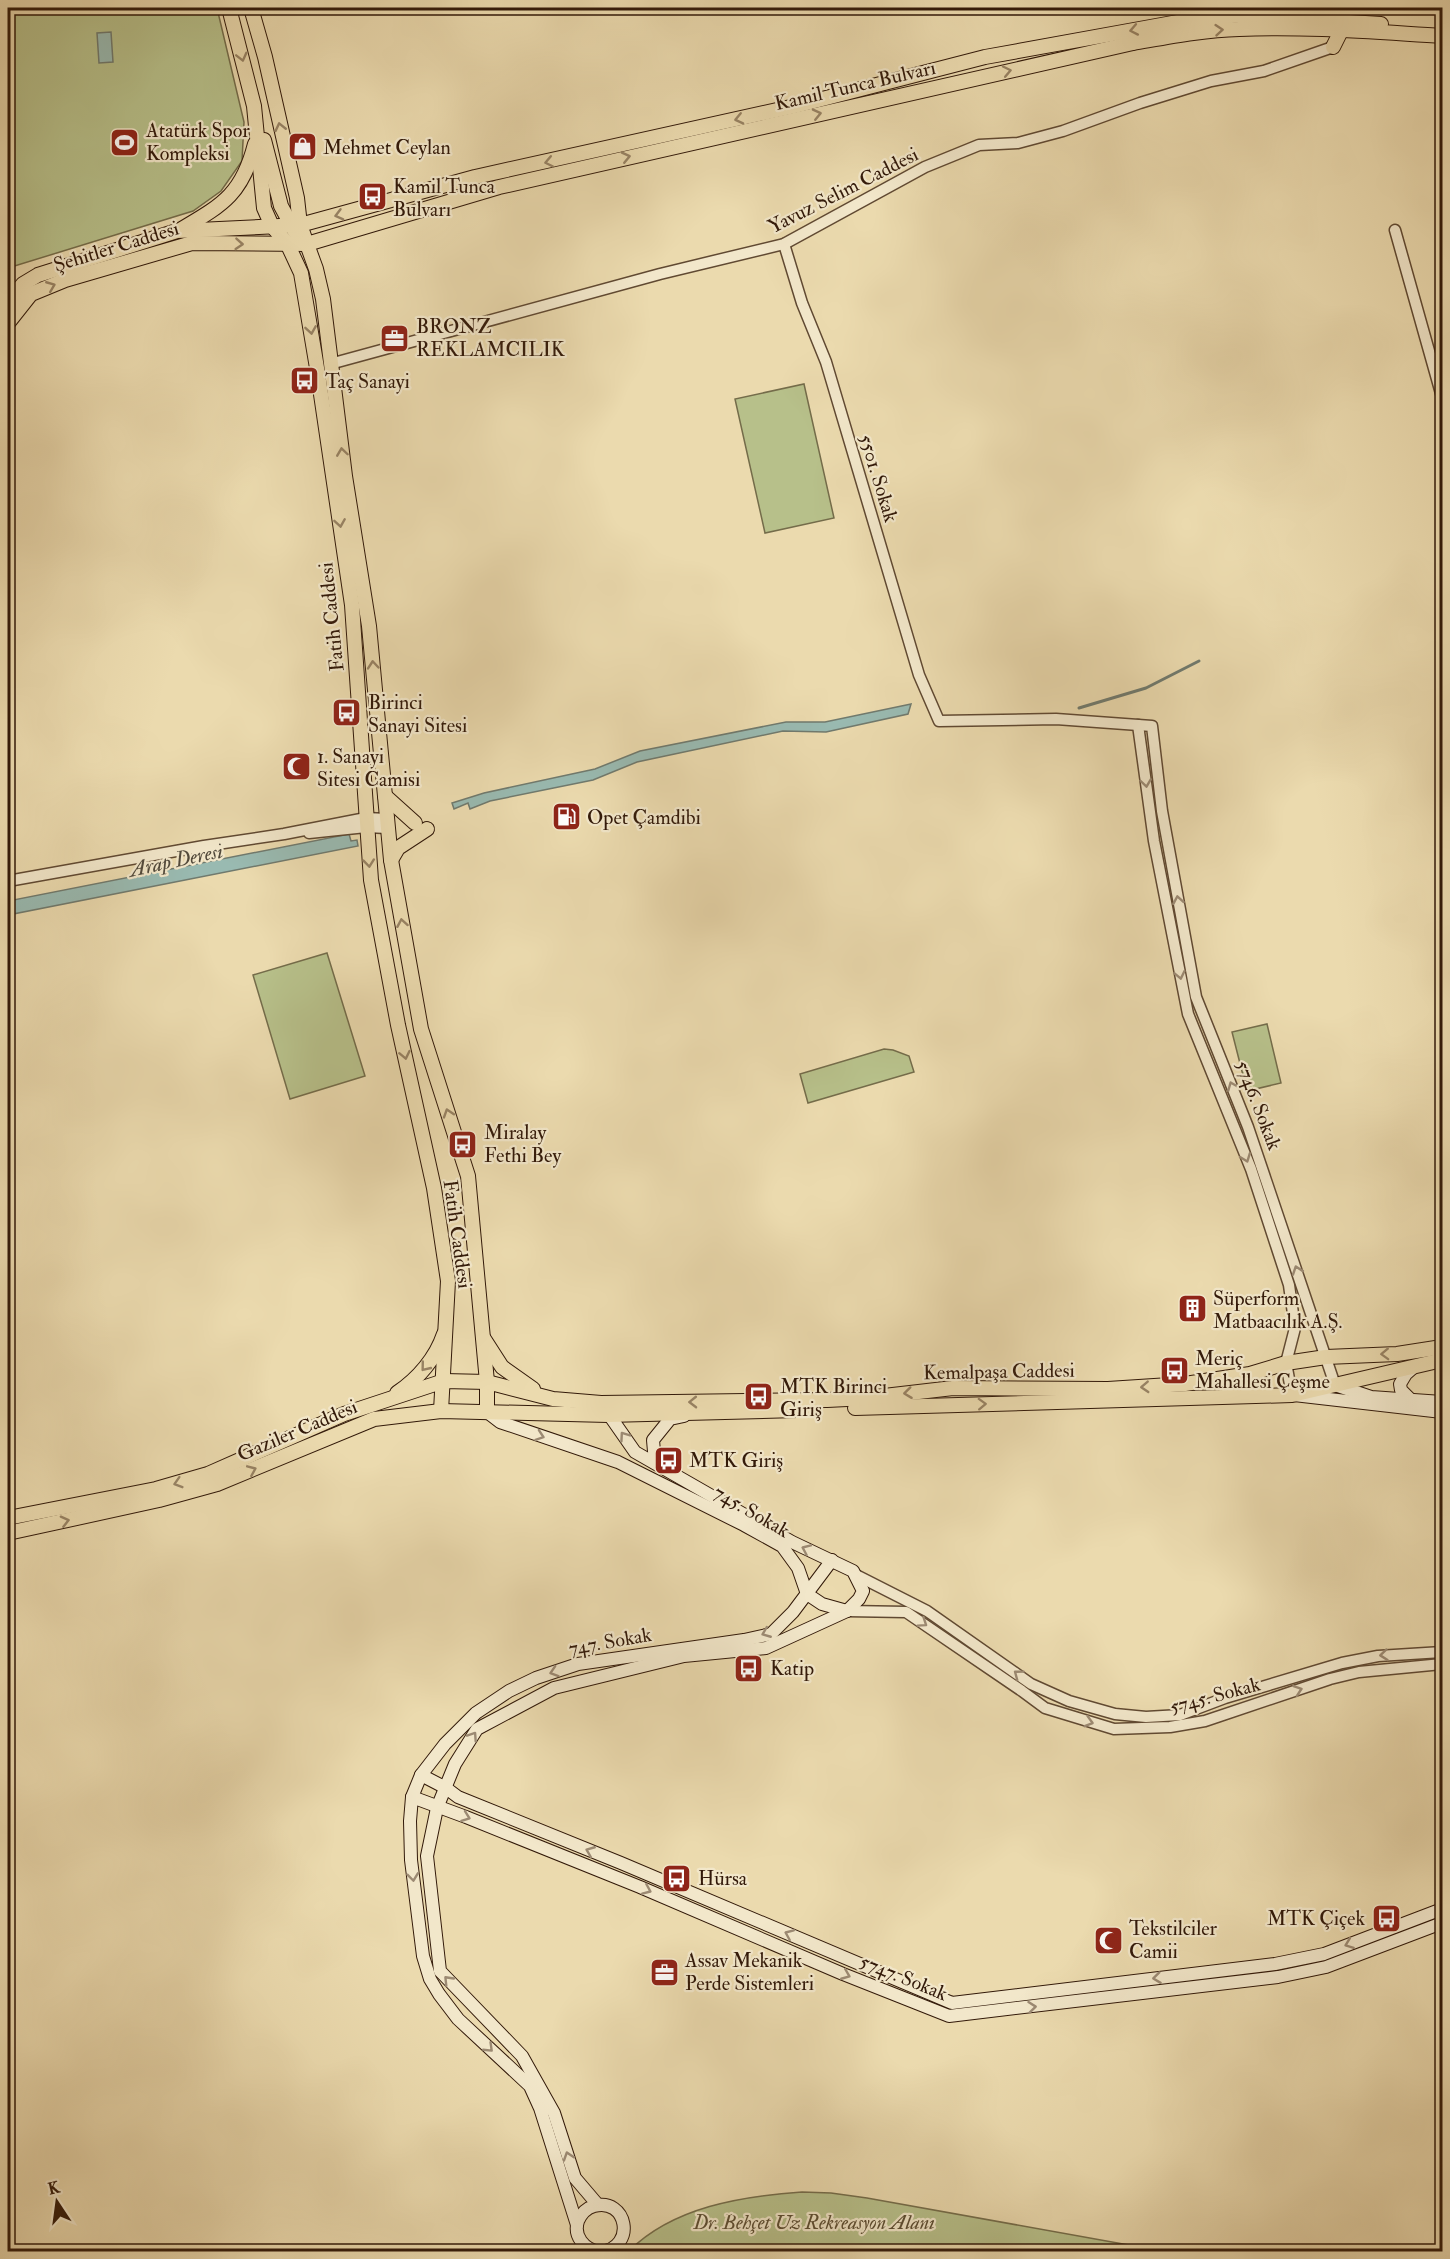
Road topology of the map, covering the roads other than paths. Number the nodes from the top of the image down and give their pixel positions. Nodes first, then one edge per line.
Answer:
1 (229, 8) edge
2 (251, 8) edge
3 (1443, 27) edge
4 (1341, 31) junction
5 (1443, 36) edge
6 (1333, 46) joint
7 (254, 106) junction
8 (272, 226) junction
9 (1395, 230) dead end
10 (177, 231) junction
11 (296, 234) junction
12 (784, 244) junction
13 (8, 302) edge
14 (8, 323) edge
15 (330, 364) junction
16 (1443, 397) edge
17 (1138, 725) junction
18 (385, 796) junction
19 (366, 823) junction
20 (387, 823) junction
21 (391, 860) junction
22 (8, 881) edge
23 (447, 1324) junction
24 (482, 1335) junction
25 (1443, 1347) edge
26 (1326, 1357) junction
27 (1443, 1360) edge
28 (1286, 1363) junction
29 (1414, 1366) junction
30 (444, 1381) junction
31 (487, 1382) junction
32 (1335, 1385) junction
33 (1292, 1395) junction
34 (553, 1399) junction
35 (388, 1400) junction
36 (1411, 1401) junction
37 (1443, 1402) edge
38 (605, 1409) junction
39 (441, 1411) junction
40 (487, 1412) junction
41 (1443, 1412) edge
42 (695, 1414) junction
43 (655, 1463) junction
44 (8, 1518) edge
45 (8, 1533) edge
46 (832, 1560) junction
47 (856, 1575) junction
48 (807, 1594) junction
49 (847, 1611) junction
50 (1443, 1652) edge
51 (1443, 1664) edge
52 (421, 1774) junction
53 (446, 1788) junction
54 (412, 1797) junction
55 (437, 1808) junction
56 (1443, 1909) edge
57 (1443, 1923) edge
58 (598, 2205) junction
59 (577, 2225) junction
60 (580, 2246) edge
61 (607, 2251) edge
62 (600, 2252) edge

1 -> 7 main road
11 -> 2 main road
3 -> 11 main road, Kamil Tunca Bulvarı
4 - 5 main road, Kamil Tunca Bulvarı
4 - 6 main road
11 -> 4 main road, Kamil Tunca Bulvarı
6 - 12 street, Yavuz Selim Caddesi
7 - 8 main road
7 - 10 main road
7 - 11 main road
8 - 10 main road, Şehitler Caddesi
8 - 11 main road, Şehitler Caddesi
9 - 16 street
10 - 13 main road, Şehitler Caddesi
14 -> 11 main road, Şehitler Caddesi
11 - 15 main road
11 -> 19 main road, Fatih Caddesi
12 - 15 street, Yavuz Selim Caddesi
12 - 17 street, 5501. Sokak
18 -> 15 main road
26 -> 17 street, 5746. Sokak
17 -> 28 street
18 - 20 main road
18 - 21 main road
19 - 20 street
19 - 22 street
19 -> 23 main road, Fatih Caddesi
20 - 21 main road
24 -> 21 main road
23 - 30 main road, Fatih Caddesi
23 -> 35 main road
24 - 31 main road
24 - 34 main road
25 -> 26 main road, Kemalpaşa Caddesi
26 - 28 main road, Kemalpaşa Caddesi
26 - 32 street, 5746. Sokak
27 - 29 main road, Kemalpaşa Caddesi
28 - 33 street
28 -> 38 main road, Kemalpaşa Caddesi
29 - 32 main road, Kemalpaşa Caddesi
29 - 36 main road
30 - 31 main road
30 - 35 main road, Gaziler Caddesi
30 - 39 main road, Fatih Caddesi
31 - 34 main road
31 - 40 main road
32 - 33 main road, Kemalpaşa Caddesi
32 - 36 main road
33 - 41 main road
42 -> 33 main road, Kemalpaşa Caddesi
34 - 38 main road, Kemalpaşa Caddesi
35 -> 44 main road, Gaziler Caddesi
36 - 37 main road
38 - 40 main road, Gaziler Caddesi
38 - 42 main road, Kemalpaşa Caddesi
43 -> 38 main road, 745. Sokak
39 - 40 main road, Gaziler Caddesi
45 -> 39 main road, Gaziler Caddesi
40 -> 48 main road, 745. Sokak
42 - 43 main road
46 -> 43 main road, 745. Sokak
46 - 47 main road, 745. Sokak
46 - 48 main road, 747. Sokak
47 - 49 main road
50 -> 47 street, 5745. Sokak
48 - 49 main road
48 -> 52 main road, 747. Sokak
49 -> 51 street, 5745. Sokak
53 -> 49 main road, 747. Sokak
52 - 53 main road, 5747. Sokak
52 - 54 main road, 747. Sokak
53 - 55 main road, 747. Sokak
56 -> 53 main road, 5747. Sokak
54 - 55 main road, 5747. Sokak
54 -> 59 main road, 747. Sokak
55 -> 57 main road, 5747. Sokak
58 -> 55 main road, 747. Sokak
58 - 59 main road
58 - 61 main road
59 - 60 main road
60 - 62 main road
61 - 62 main road

